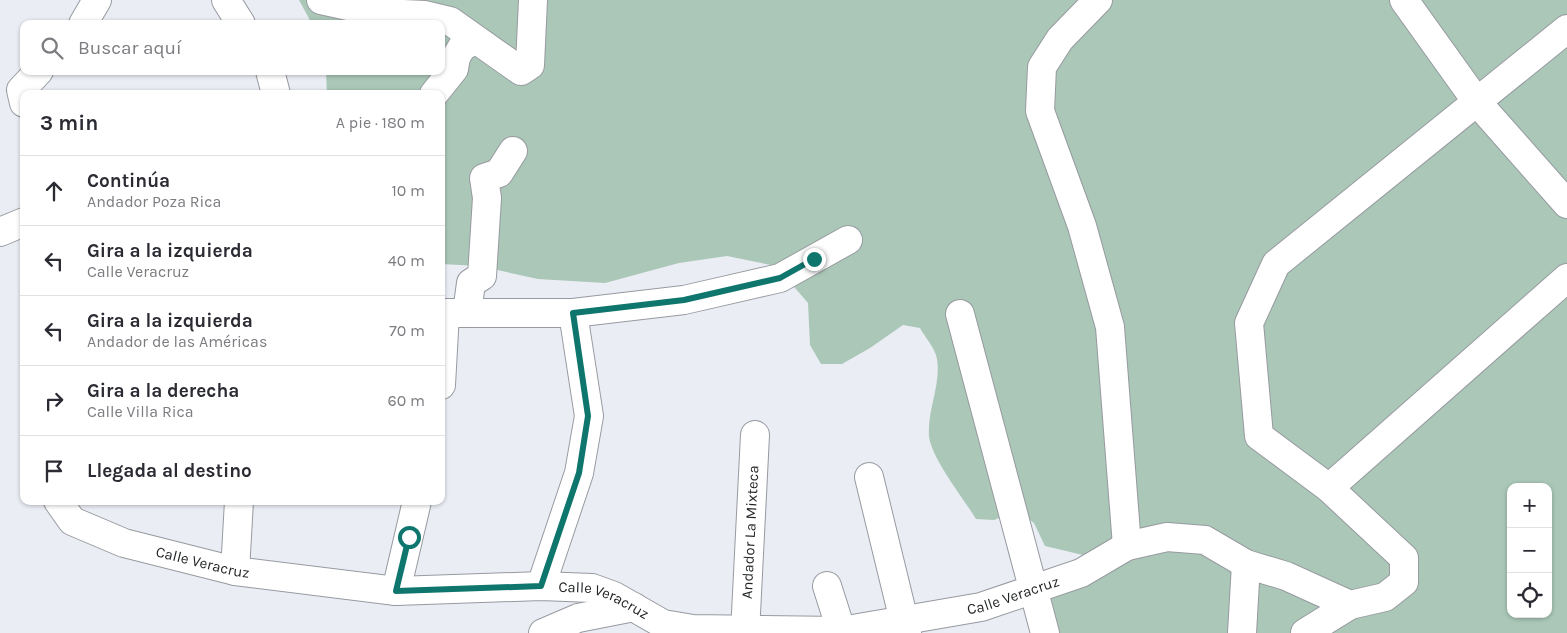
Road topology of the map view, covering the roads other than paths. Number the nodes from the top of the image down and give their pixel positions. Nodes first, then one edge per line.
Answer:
1 (97, 0) edge
2 (226, 0) edge
3 (321, 0) edge
4 (533, 0) edge
5 (1098, 0) edge
6 (1404, 0) edge
7 (85, 20) edge
8 (239, 20) edge
9 (1567, 29) edge
10 (475, 40) junction
11 (271, 75) edge
12 (275, 90) edge
13 (437, 90) edge
14 (1477, 102) junction
15 (513, 151) dead end
16 (1567, 204) edge
17 (20, 224) edge
18 (0, 232) edge
19 (848, 240) dead end
20 (1567, 278) edge
21 (451, 313) edge
22 (573, 313) junction
23 (960, 314) dead end
24 (445, 356) edge
25 (755, 435) dead end
26 (869, 477) dead end
27 (1329, 488) junction
28 (61, 505) edge
29 (239, 505) edge
30 (416, 505) edge
31 (1127, 546) junction
32 (1246, 564) junction
33 (235, 571) junction
34 (541, 586) junction
35 (827, 586) dead end
36 (1034, 589) junction
37 (396, 591) junction
38 (1350, 605) junction
39 (634, 606) junction
40 (905, 627) edge
41 (746, 631) edge
42 (842, 632) edge
43 (543, 633) edge
44 (1045, 633) edge
45 (1242, 633) edge
46 (1305, 633) edge

1 - 7 street
2 - 8 street
3 - 10 street
4 - 10 street
5 - 31 street
6 - 14 street
9 - 14 street
10 - 13 street
11 - 12 street
14 - 16 street
14 - 27 street
15 - 21 street
17 - 18 street
19 - 22 street
20 - 27 street
21 - 22 street
21 - 24 street
22 - 34 street
23 - 36 street
25 - 41 street, Andador La Mixteca
26 - 40 street
27 - 38 street
28 - 33 street, Calle Veracruz
29 - 33 street
30 - 37 street
31 - 32 street, Calle Veracruz
31 - 36 street, Calle Veracruz
32 - 38 street, Calle Veracruz
32 - 45 street
33 - 37 street, Calle Veracruz
34 - 37 street, Calle Veracruz
34 - 39 street, Calle Veracruz
35 - 42 street
36 - 40 street, Calle Veracruz
36 - 44 street
38 - 46 street
39 - 41 street, Calle Veracruz
39 - 43 street
40 - 42 street, Calle Veracruz
41 - 42 street, Calle Veracruz

